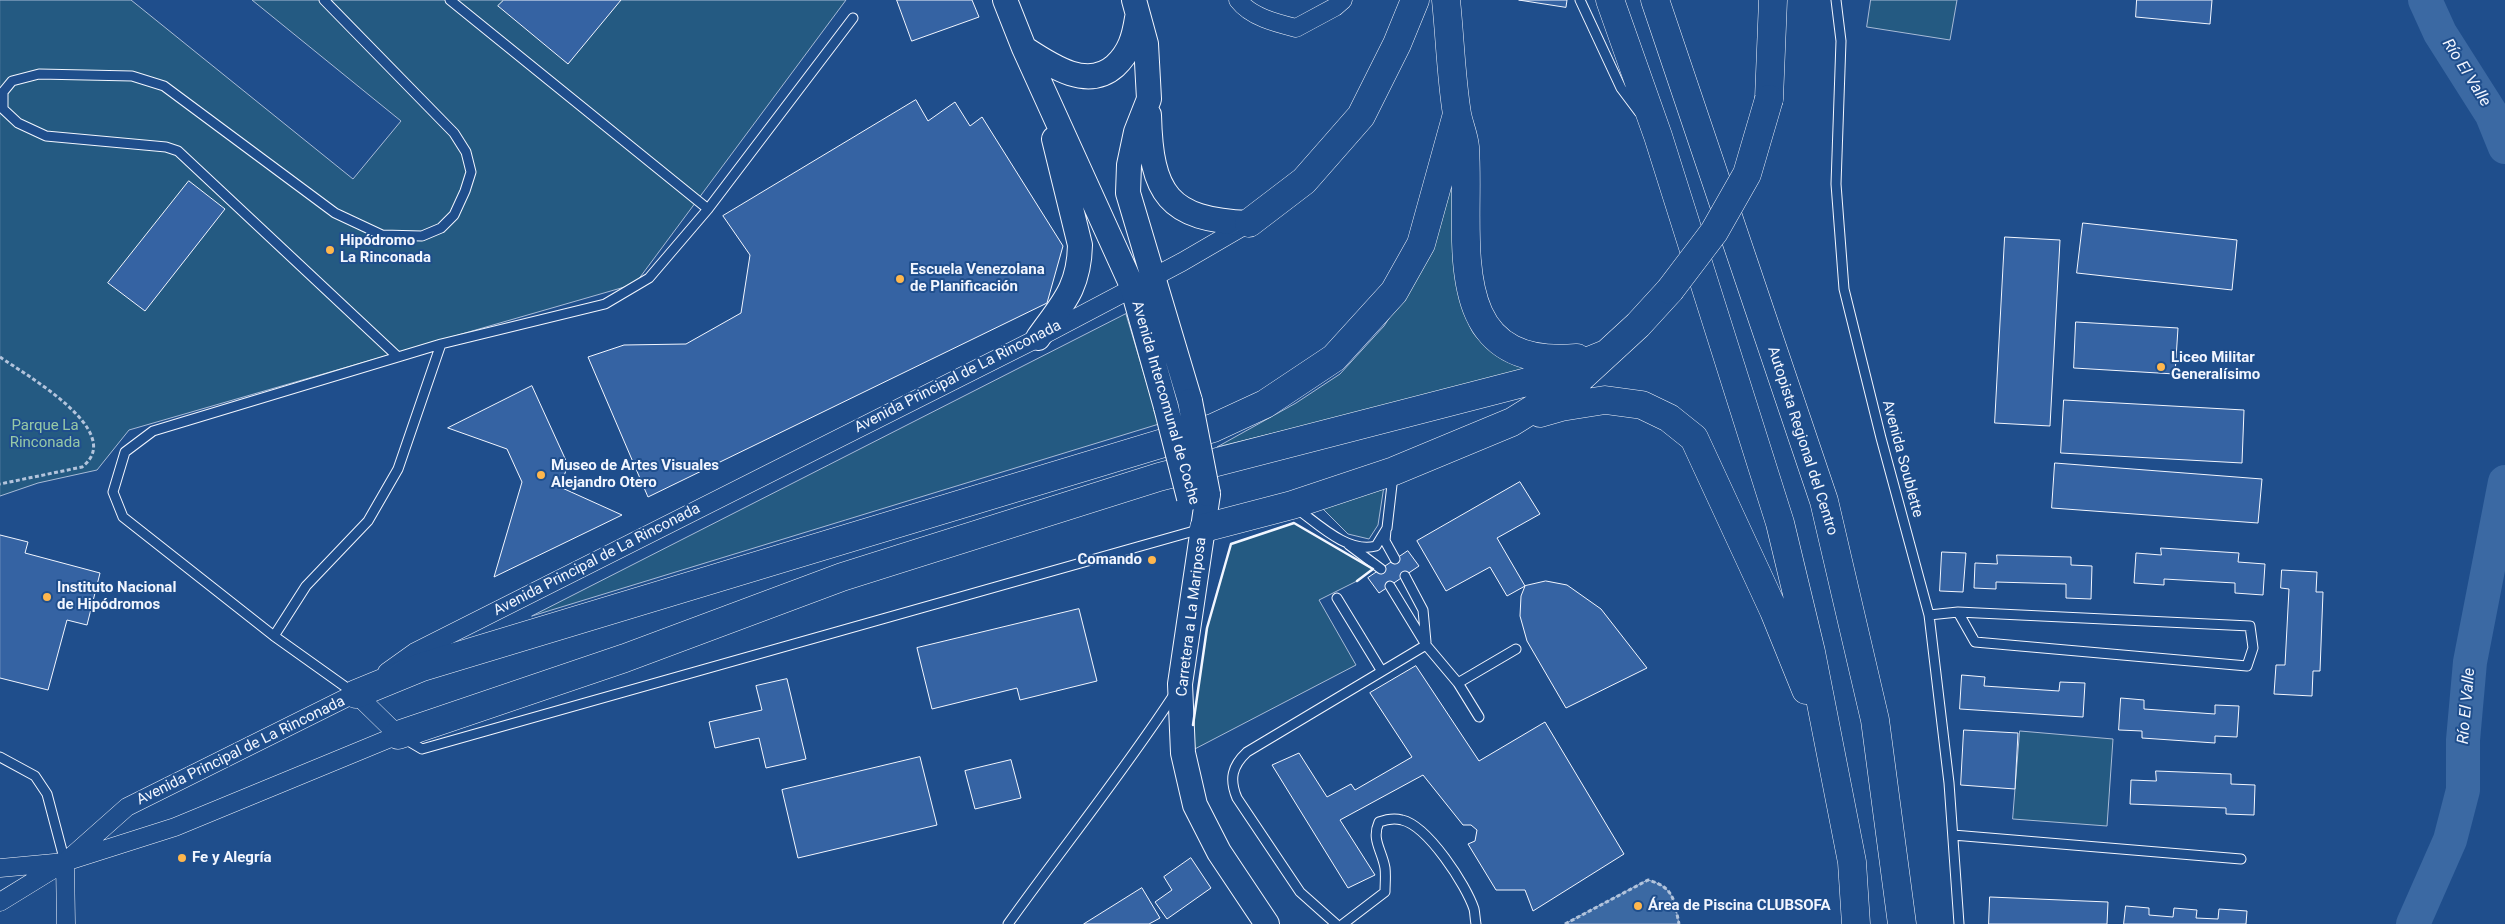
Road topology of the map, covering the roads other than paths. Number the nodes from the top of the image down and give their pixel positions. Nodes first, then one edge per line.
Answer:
1 (324, 0) edge
2 (450, 0) edge
3 (1005, 0) edge
4 (1238, 0) edge
5 (1342, 0) edge
6 (1415, 0) edge
7 (1446, 0) edge
8 (1580, 0) edge
9 (1610, 0) edge
10 (1655, 0) edge
11 (1773, 0) edge
12 (1836, 0) edge
13 (1136, 5) edge
14 (853, 18) dead end
15 (1024, 48) junction
16 (1149, 99) junction
17 (1051, 107) junction
18 (1457, 114) junction
19 (1658, 136) junction
20 (708, 209) junction
21 (1249, 224) junction
22 (1142, 282) junction
23 (1038, 338) junction
24 (441, 344) junction
25 (1606, 354) junction
26 (398, 357) junction
27 (1512, 422) junction
28 (1394, 471) junction
29 (1198, 496) junction
30 (1292, 505) junction
31 (1204, 528) junction
32 (1387, 528) junction
33 (1344, 542) junction
34 (1395, 560) dead end
35 (1381, 569) dead end
36 (1405, 576) dead end
37 (1390, 586) dead end
38 (1336, 598) dead end
39 (1958, 612) junction
40 (1929, 615) junction
41 (274, 636) junction
42 (1426, 645) junction
43 (1516, 649) dead end
44 (1381, 670) junction
45 (1458, 683) junction
46 (1180, 684) junction
47 (356, 694) junction
48 (1480, 717) dead end
49 (398, 736) junction
50 (1828, 743) junction
51 (0, 757) edge
52 (1953, 835) junction
53 (2241, 859) dead end
54 (65, 862) junction
55 (0, 868) edge
56 (0, 902) edge
57 (66, 924) edge
58 (1008, 924) edge
59 (1267, 924) edge
60 (1336, 924) edge
61 (1343, 924) edge
62 (1476, 924) edge
63 (1856, 924) edge
64 (1902, 924) edge
65 (1959, 924) edge

1 - 26 lane
2 - 20 lane
3 - 15 main road, Avenida Intercomunal de Coche
4 - 5 street
6 - 21 highway
7 - 18 highway
8 - 19 lane
9 - 19 highway
10 - 64 highway, Autopista Regional del Centro
11 - 25 highway, bridge
12 - 40 lane, Avenida Soublette
13 - 15 main road
13 - 16 main road, Avenida Intercomunal de Coche
14 - 20 lane
15 - 17 main road, Avenida Intercomunal de Coche
16 - 21 main road
16 - 22 main road, Avenida Intercomunal de Coche
17 - 22 main road, Avenida Intercomunal de Coche
17 - 23 main road
18 - 25 highway
18 - 47 highway
19 - 50 highway
20 - 24 lane
21 - 22 street, Avenida Principal de La Rinconada
22 - 23 street, Avenida Principal de La Rinconada
22 - 29 main road, Avenida Intercomunal de Coche, bridge
22 - 29 main road, Avenida Intercomunal de Coche, bridge
23 - 47 street, Avenida Principal de La Rinconada
24 - 26 lane
24 - 41 lane
25 - 27 highway
25 - 49 highway
26 - 41 lane
27 - 28 highway
27 - 50 highway
28 - 30 highway
28 - 32 lane
29 - 31 main road, Avenida Intercomunal de Coche
30 - 31 highway
30 - 33 lane
31 - 46 main road, Carretera a La Mariposa
31 - 49 lane
32 - 33 lane
32 - 34 lane
33 - 35 lane
36 - 42 lane
37 - 42 lane
38 - 44 lane
39 - 39 lane
39 - 40 lane
40 - 52 lane, Avenida Soublette
41 - 47 lane
42 - 44 lane
42 - 45 lane
43 - 45 lane
44 - 60 lane
45 - 48 lane
46 - 58 lane
46 - 59 main road, Carretera a La Mariposa
47 - 49 street
47 - 54 street, Avenida Principal de La Rinconada
49 - 54 street, Avenida Principal de La Rinconada
50 - 63 highway
51 - 54 lane
52 - 53 lane
52 - 65 lane, Avenida Soublette
54 - 55 street, Avenida Principal de La Rinconada
54 - 56 street, Avenida Principal de La Rinconada
54 - 57 street
61 - 62 lane

